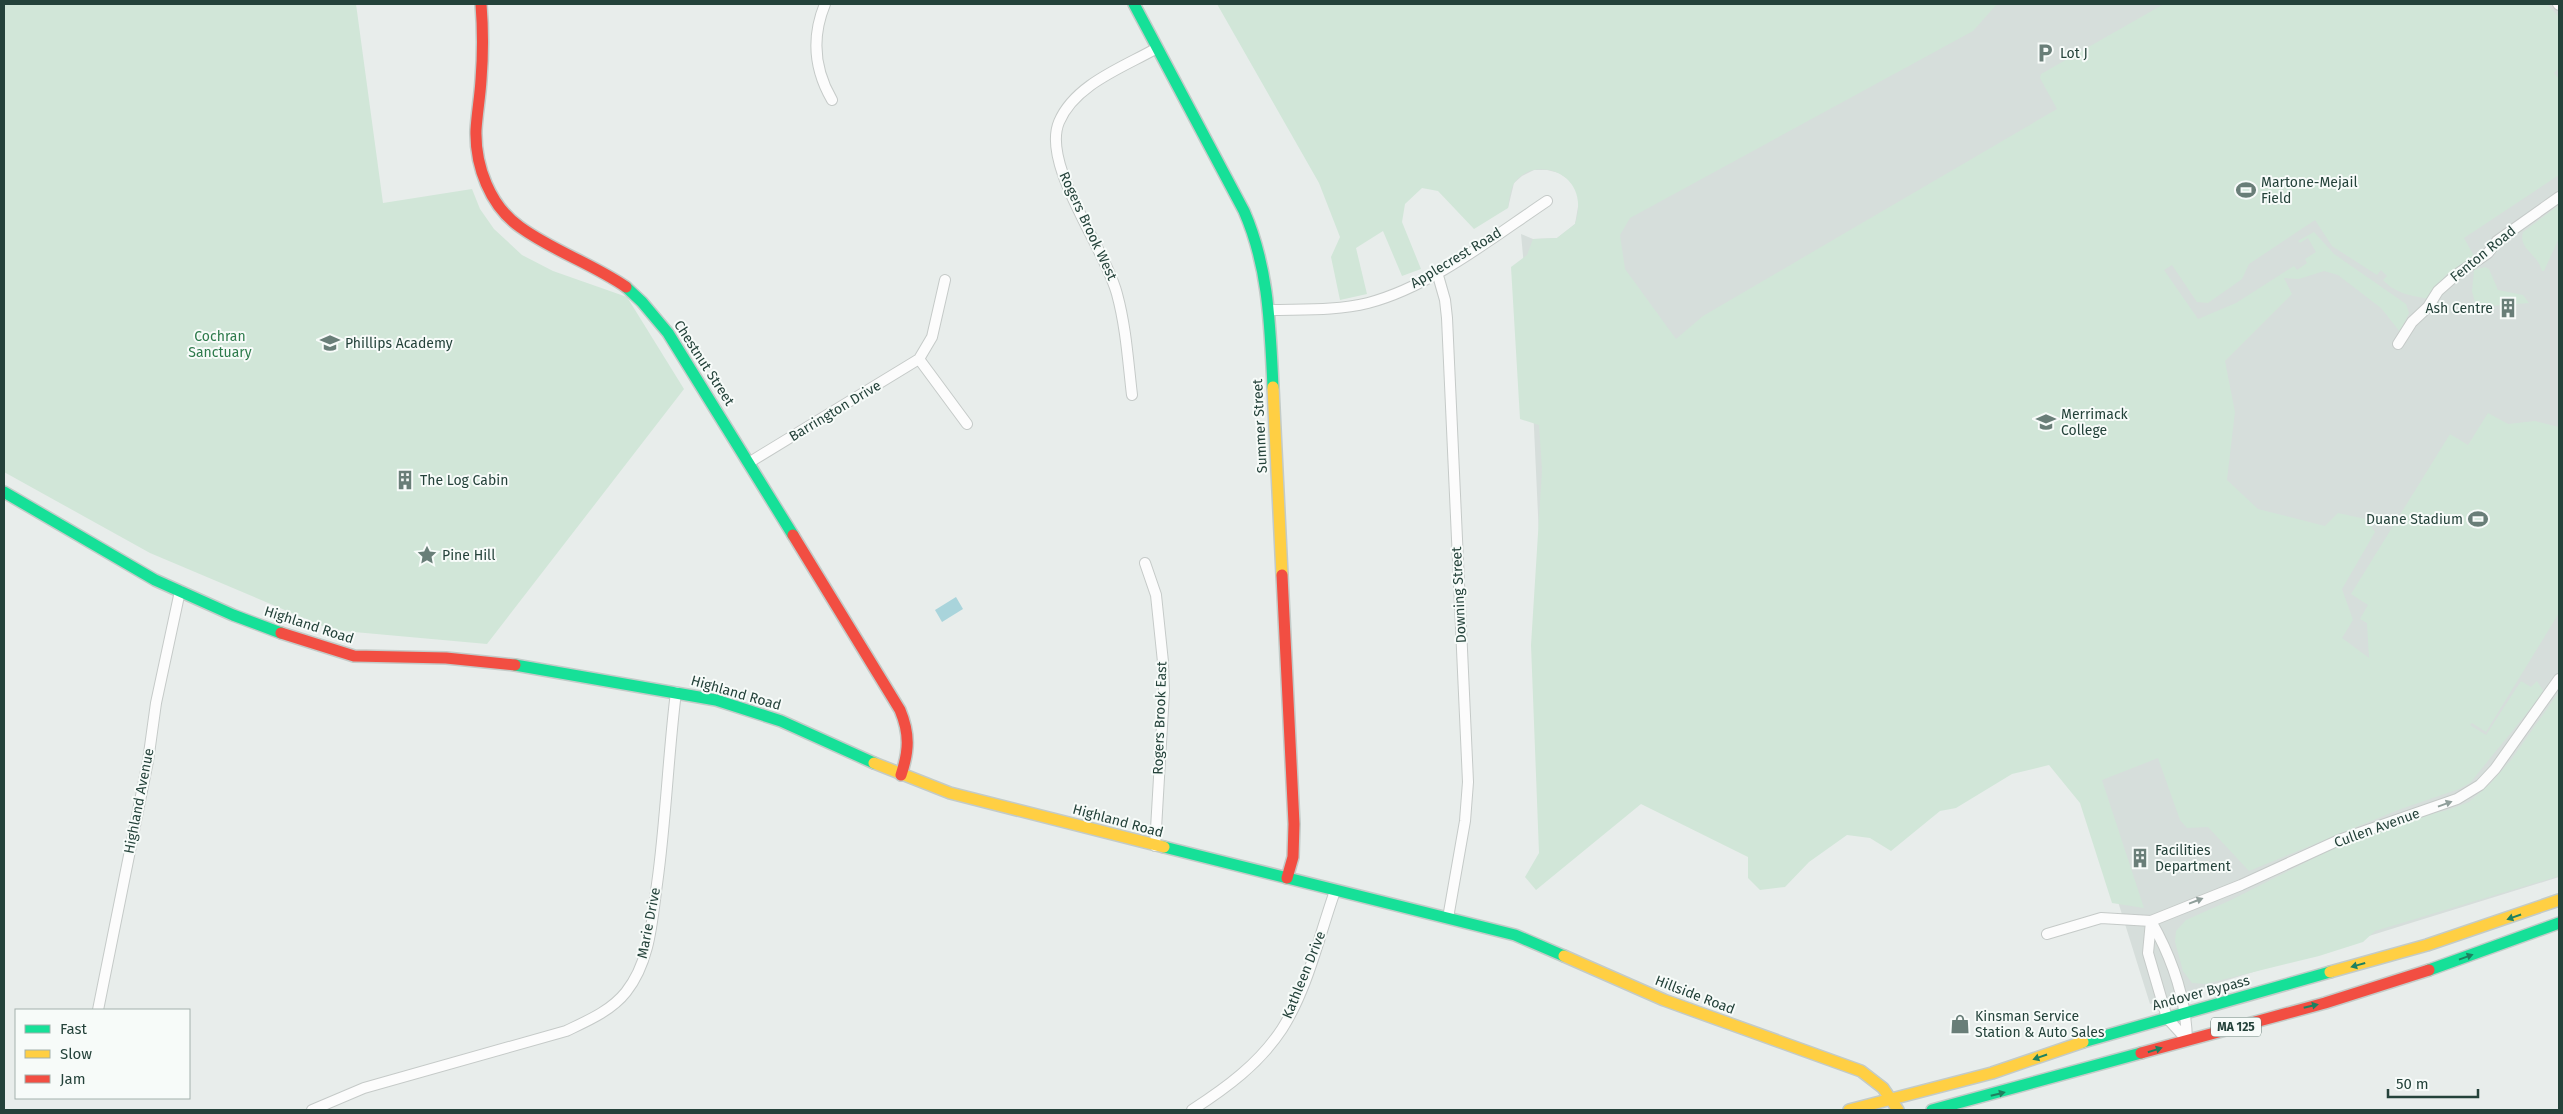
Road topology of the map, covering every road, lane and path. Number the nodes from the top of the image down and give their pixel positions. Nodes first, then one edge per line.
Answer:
1 (481, 4) edge
2 (825, 4) edge
3 (1134, 4) edge
4 (1157, 48) junction
5 (832, 100) dead end
6 (2559, 197) edge
7 (1547, 201) dead end
8 (1437, 272) junction
9 (945, 280) dead end
10 (1269, 310) junction
11 (2398, 344) dead end
12 (918, 359) junction
13 (1132, 395) dead end
14 (967, 424) dead end
15 (750, 462) junction
16 (4, 492) edge
17 (1145, 562) dead end
18 (180, 592) junction
19 (2559, 680) edge
20 (676, 692) junction
21 (901, 775) junction
22 (1155, 846) junction
23 (1287, 878) junction
24 (1335, 890) junction
25 (2559, 900) edge
26 (1448, 918) junction
27 (2152, 921) junction
28 (1470, 923) joint
29 (2559, 923) edge
30 (2048, 934) dead end
31 (98, 1009) edge
32 (2187, 1013) junction
33 (2167, 1018) junction
34 (2187, 1040) junction
35 (1941, 1086) junction
36 (1892, 1098) junction
37 (1954, 1108) edge
38 (312, 1110) edge
39 (1192, 1110) edge
40 (1849, 1110) edge
41 (1898, 1110) edge
42 (1932, 1110) edge

1 - 15 street, Chestnut Street
2 - 5 street
3 - 4 street, Summer Street
4 - 10 street, Summer Street
4 - 13 street, Rogers Brook West
6 - 11 street, Fenton Road
7 - 8 street, Applecrest Road
8 - 10 street, Applecrest Road
8 - 26 street, Downing Street
9 - 12 street, Barrington Drive
10 - 23 street, Summer Street
12 - 14 street
12 - 15 street, Barrington Drive
15 - 21 street, Chestnut Street
16 - 18 street, Highland Road
17 - 22 street, Rogers Brook East
18 - 20 street, Highland Road
18 - 31 street, Highland Avenue
27 -> 19 street, Cullen Avenue
20 - 21 street, Highland Road
20 - 38 street, Marie Drive
21 - 22 street, Highland Road
22 - 23 street, Highland Road
23 - 24 street, Highland Road
24 - 26 street, Highland Road
24 - 39 street, Kathleen Drive
25 -> 32 street, Andover Bypass / MA 125
26 - 28 street, Highland Road
27 - 30 street
27 - 32 street
27 - 33 street
28 - 36 street, Hillside Road
34 -> 29 street, MA 125
32 - 33 street, Andover Bypass / MA 125
32 - 34 street
33 - 34 street
33 -> 35 street, Andover Bypass / MA 125
37 -> 34 street, MA 125
35 - 36 street, Andover Bypass / MA 125
35 - 37 street
36 - 40 street, Andover Bypass / MA 125
36 - 41 street, Hillside Road
37 - 42 street, MA 125

